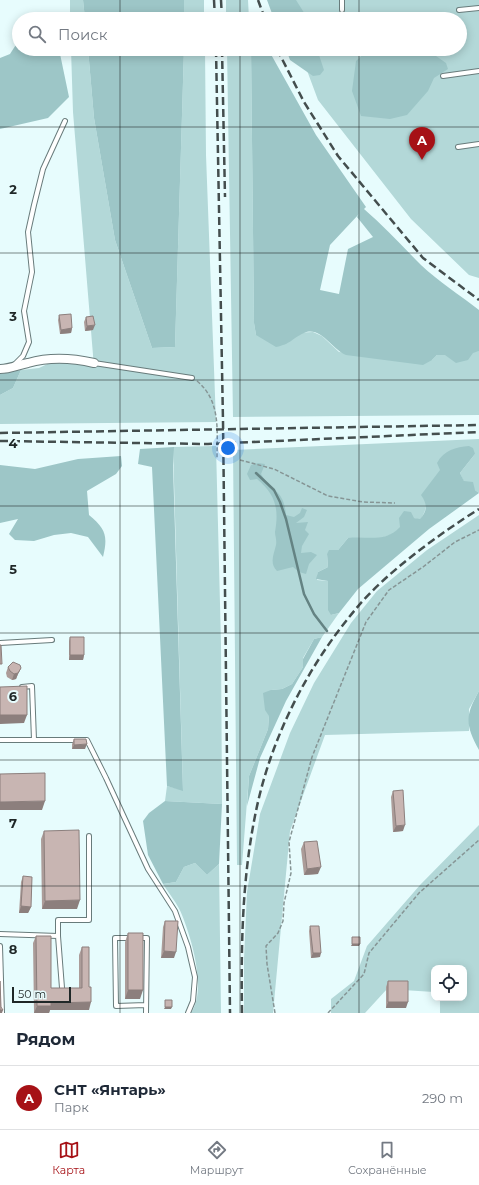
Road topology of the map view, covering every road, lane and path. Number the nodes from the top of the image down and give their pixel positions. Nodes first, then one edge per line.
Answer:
1 (342, 0) edge
2 (479, 8) edge
3 (342, 10) dead end
4 (459, 10) dead end
5 (479, 71) edge
6 (443, 76) dead end
7 (65, 121) dead end
8 (479, 144) edge
9 (458, 147) dead end
10 (94, 363) joint
11 (0, 369) edge
12 (9, 369) junction
13 (192, 378) joint
14 (217, 459) dead end
15 (240, 460) dead end
16 (395, 503) dead end
17 (479, 530) edge
18 (52, 640) dead end
19 (0, 643) edge
20 (19, 687) edge
21 (0, 740) edge
22 (34, 740) junction
23 (90, 836) dead end
24 (479, 840) edge
25 (0, 934) edge
26 (58, 936) junction
27 (0, 946) edge
28 (62, 988) edge
29 (146, 1005) junction
30 (2, 1013) edge
31 (146, 1013) edge
32 (188, 1013) edge
33 (275, 1013) edge
34 (328, 1013) edge

1 - 3 lane
2 - 4 lane
5 - 6 lane
7 - 12 lane
8 - 9 lane
10 - 12 street
10 - 13 lane
11 - 12 street
13 - 14 path
15 - 16 path
17 - 33 path
18 - 19 lane
20 - 22 lane
21 - 22 lane
22 - 32 lane
23 - 26 lane
24 - 34 path
25 - 26 lane
26 - 28 lane
27 - 30 lane
29 - 29 lane
29 - 31 lane

